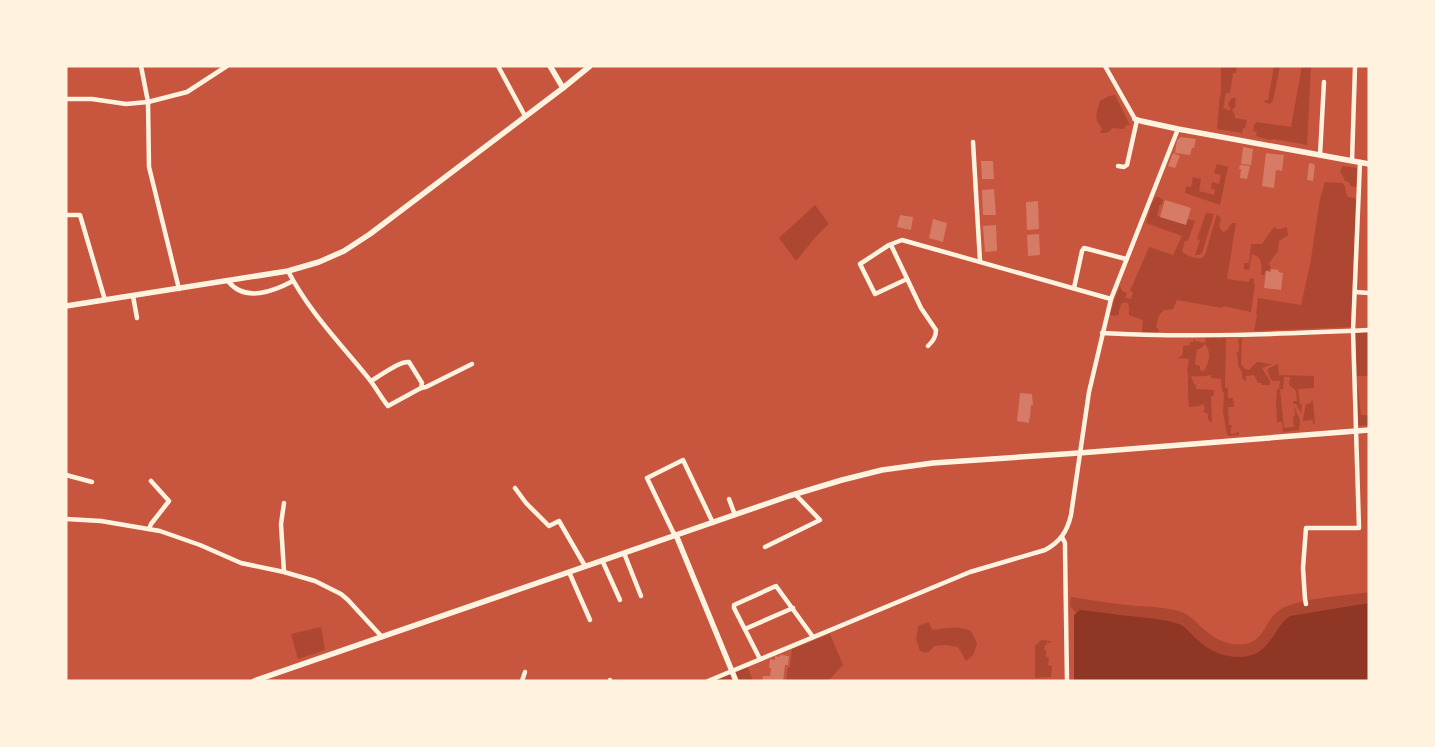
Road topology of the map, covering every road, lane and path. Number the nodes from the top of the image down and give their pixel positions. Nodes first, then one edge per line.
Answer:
1 (141, 66) edge
2 (227, 66) edge
3 (498, 66) edge
4 (550, 66) edge
5 (590, 66) edge
6 (1105, 66) edge
7 (1355, 67) edge
8 (1324, 82) dead end
9 (563, 88) junction
10 (66, 99) edge
11 (148, 102) junction
12 (525, 116) junction
13 (1136, 119) junction
14 (1178, 129) junction
15 (973, 142) dead end
16 (1320, 155) junction
17 (1352, 161) junction
18 (1360, 162) junction
19 (1369, 164) edge
20 (1118, 166) dead end
21 (66, 215) edge
22 (891, 245) junction
23 (1126, 259) junction
24 (980, 261) junction
25 (288, 271) junction
26 (907, 279) junction
27 (228, 281) junction
28 (294, 281) junction
29 (1074, 288) junction
30 (179, 289) junction
31 (1354, 292) junction
32 (1369, 293) edge
33 (133, 296) junction
34 (1111, 299) junction
35 (105, 300) junction
36 (66, 306) edge
37 (137, 318) dead end
38 (1369, 330) edge
39 (1353, 331) junction
40 (1102, 333) junction
41 (928, 346) dead end
42 (472, 364) dead end
43 (371, 381) junction
44 (421, 388) junction
45 (1369, 430) edge
46 (1356, 431) junction
47 (1079, 453) junction
48 (66, 475) edge
49 (151, 481) dead end
50 (92, 482) dead end
51 (516, 488) dead end
52 (795, 494) junction
53 (729, 499) dead end
54 (284, 503) dead end
55 (735, 515) junction
56 (66, 519) edge
57 (713, 523) junction
58 (149, 529) junction
59 (676, 535) junction
60 (1062, 537) junction
61 (765, 547) dead end
62 (624, 553) junction
63 (602, 560) junction
64 (585, 566) junction
65 (284, 572) junction
66 (568, 572) junction
67 (640, 596) dead end
68 (620, 600) dead end
69 (1306, 604) dead end
70 (793, 608) junction
71 (590, 620) dead end
72 (745, 629) junction
73 (382, 636) junction
74 (813, 636) junction
75 (760, 659) junction
76 (732, 671) junction
77 (525, 672) dead end
78 (254, 681) edge
79 (522, 681) edge
80 (708, 681) edge
81 (736, 681) edge
82 (1067, 681) edge

1 - 11 street
2 - 11 street
3 - 12 street
4 - 9 street
5 - 9 street
6 - 13 street
7 - 17 street
8 - 16 street
9 - 12 street
10 - 11 street
11 - 30 street
12 - 25 street
13 - 14 street
13 - 20 street
14 - 16 street
14 - 23 street
15 - 24 street
16 - 17 street
17 - 18 street
18 - 19 street
18 - 31 street
21 - 35 street
22 - 24 street
22 - 26 street
22 - 26 street
23 - 29 street
23 - 34 street
24 - 29 street
25 - 27 street
25 - 28 street
26 - 41 street
27 - 28 street
27 - 30 street
28 - 43 street
29 - 34 street
30 - 33 street
31 - 32 street
31 - 39 street
33 - 35 street
33 - 37 street
34 - 40 street
35 - 36 street
38 - 39 street
39 - 40 street
39 - 46 street
40 - 47 street
42 - 44 street
43 - 44 street
43 - 44 street
45 - 46 street
46 - 47 street
46 - 69 street
47 - 52 street
47 - 60 street
48 - 50 street
49 - 58 street
51 - 64 street
52 - 55 street
52 - 61 street
53 - 55 street
54 - 65 street
55 - 57 street
56 - 58 street
57 - 59 street
57 - 59 street
58 - 65 street
59 - 62 street
59 - 76 street
60 - 74 street
60 - 82 street
62 - 63 street
62 - 67 street
63 - 64 street
63 - 68 street
64 - 66 street
65 - 73 street
66 - 71 street
66 - 73 street
70 - 72 street
70 - 72 street
70 - 74 street
72 - 75 street
73 - 78 street
74 - 75 street
75 - 76 street
76 - 80 street
76 - 81 street
77 - 79 street

